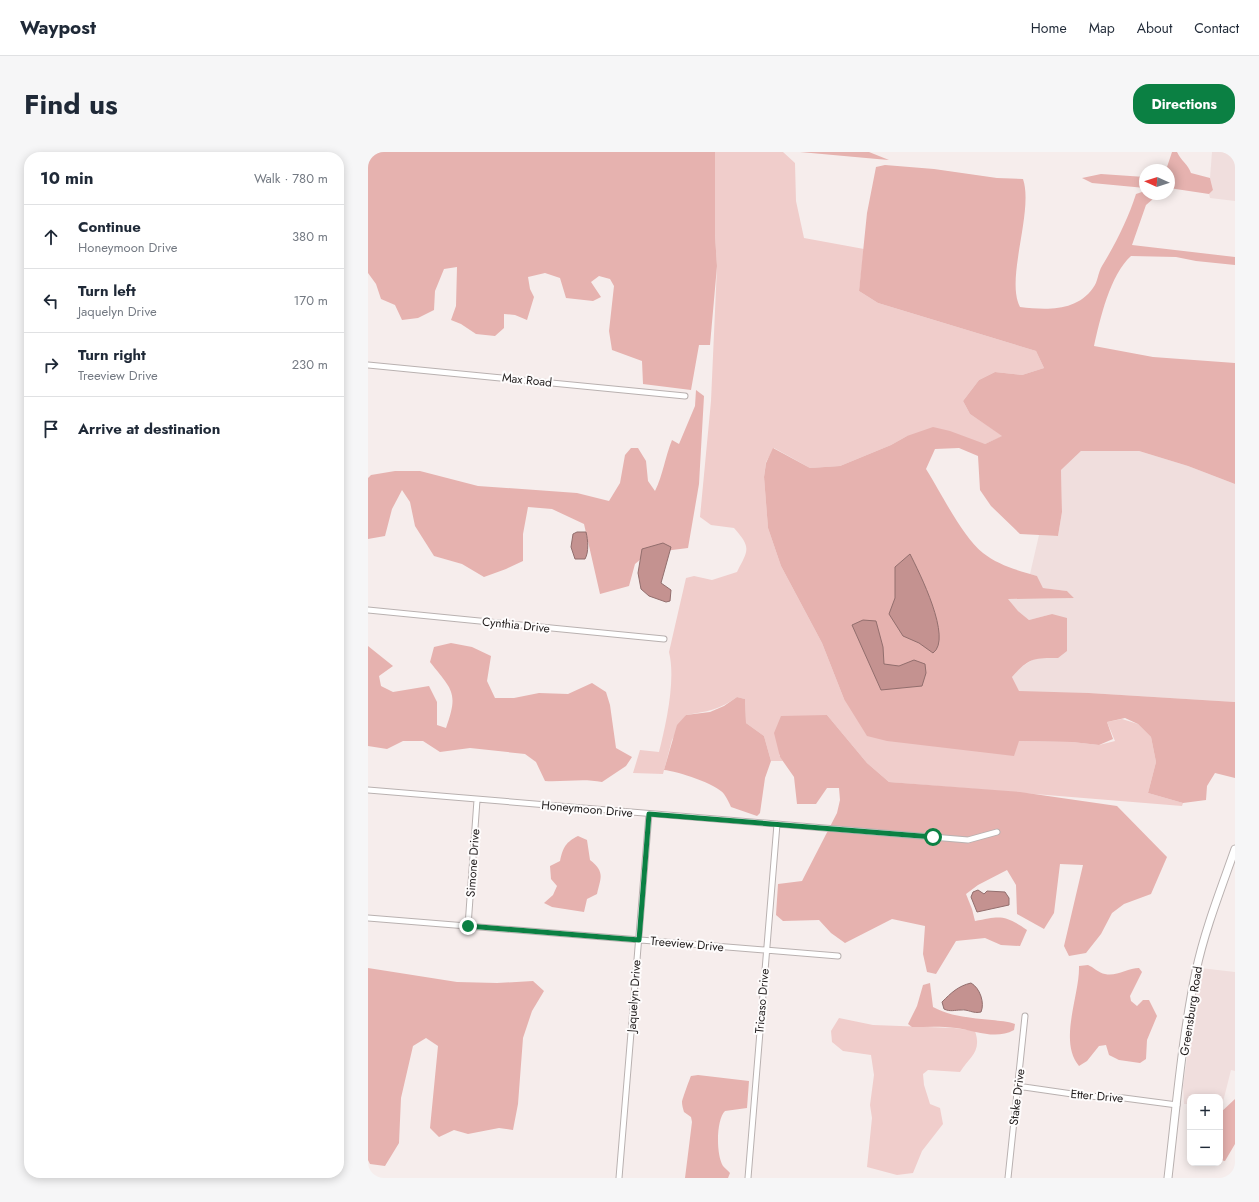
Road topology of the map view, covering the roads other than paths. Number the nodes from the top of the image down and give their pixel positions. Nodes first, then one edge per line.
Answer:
1 (368, 365) edge
2 (685, 396) dead end
3 (368, 610) edge
4 (664, 639) dead end
5 (368, 790) edge
6 (477, 800) junction
7 (649, 814) junction
8 (777, 824) junction
9 (997, 832) dead end
10 (1235, 849) edge
11 (368, 918) edge
12 (468, 926) junction
13 (639, 940) junction
14 (766, 951) junction
15 (838, 956) dead end
16 (1025, 1016) dead end
17 (1018, 1089) junction
18 (1177, 1105) junction
19 (619, 1178) edge
20 (748, 1178) edge
21 (1008, 1178) edge
22 (1168, 1178) edge

1 - 2 street, Max Road
3 - 4 street, Cynthia Drive
5 - 6 street, Honeymoon Drive
6 - 7 street, Honeymoon Drive
6 - 12 street, Simone Drive
7 - 8 street, Honeymoon Drive
7 - 13 street, Jaquelyn Drive
8 - 9 street, Honeymoon Drive
8 - 14 street, Tricaso Drive
10 - 18 main road, Greensburg Road
11 - 12 street, Treeview Drive
12 - 13 street, Treeview Drive
13 - 14 street, Treeview Drive
13 - 19 street, Jaquelyn Drive
14 - 15 street, Treeview Drive
14 - 20 street, Tricaso Drive
16 - 17 street, Stake Drive
17 - 18 street, Etter Drive
17 - 21 street, Stake Drive
18 - 22 main road, Greensburg Road

